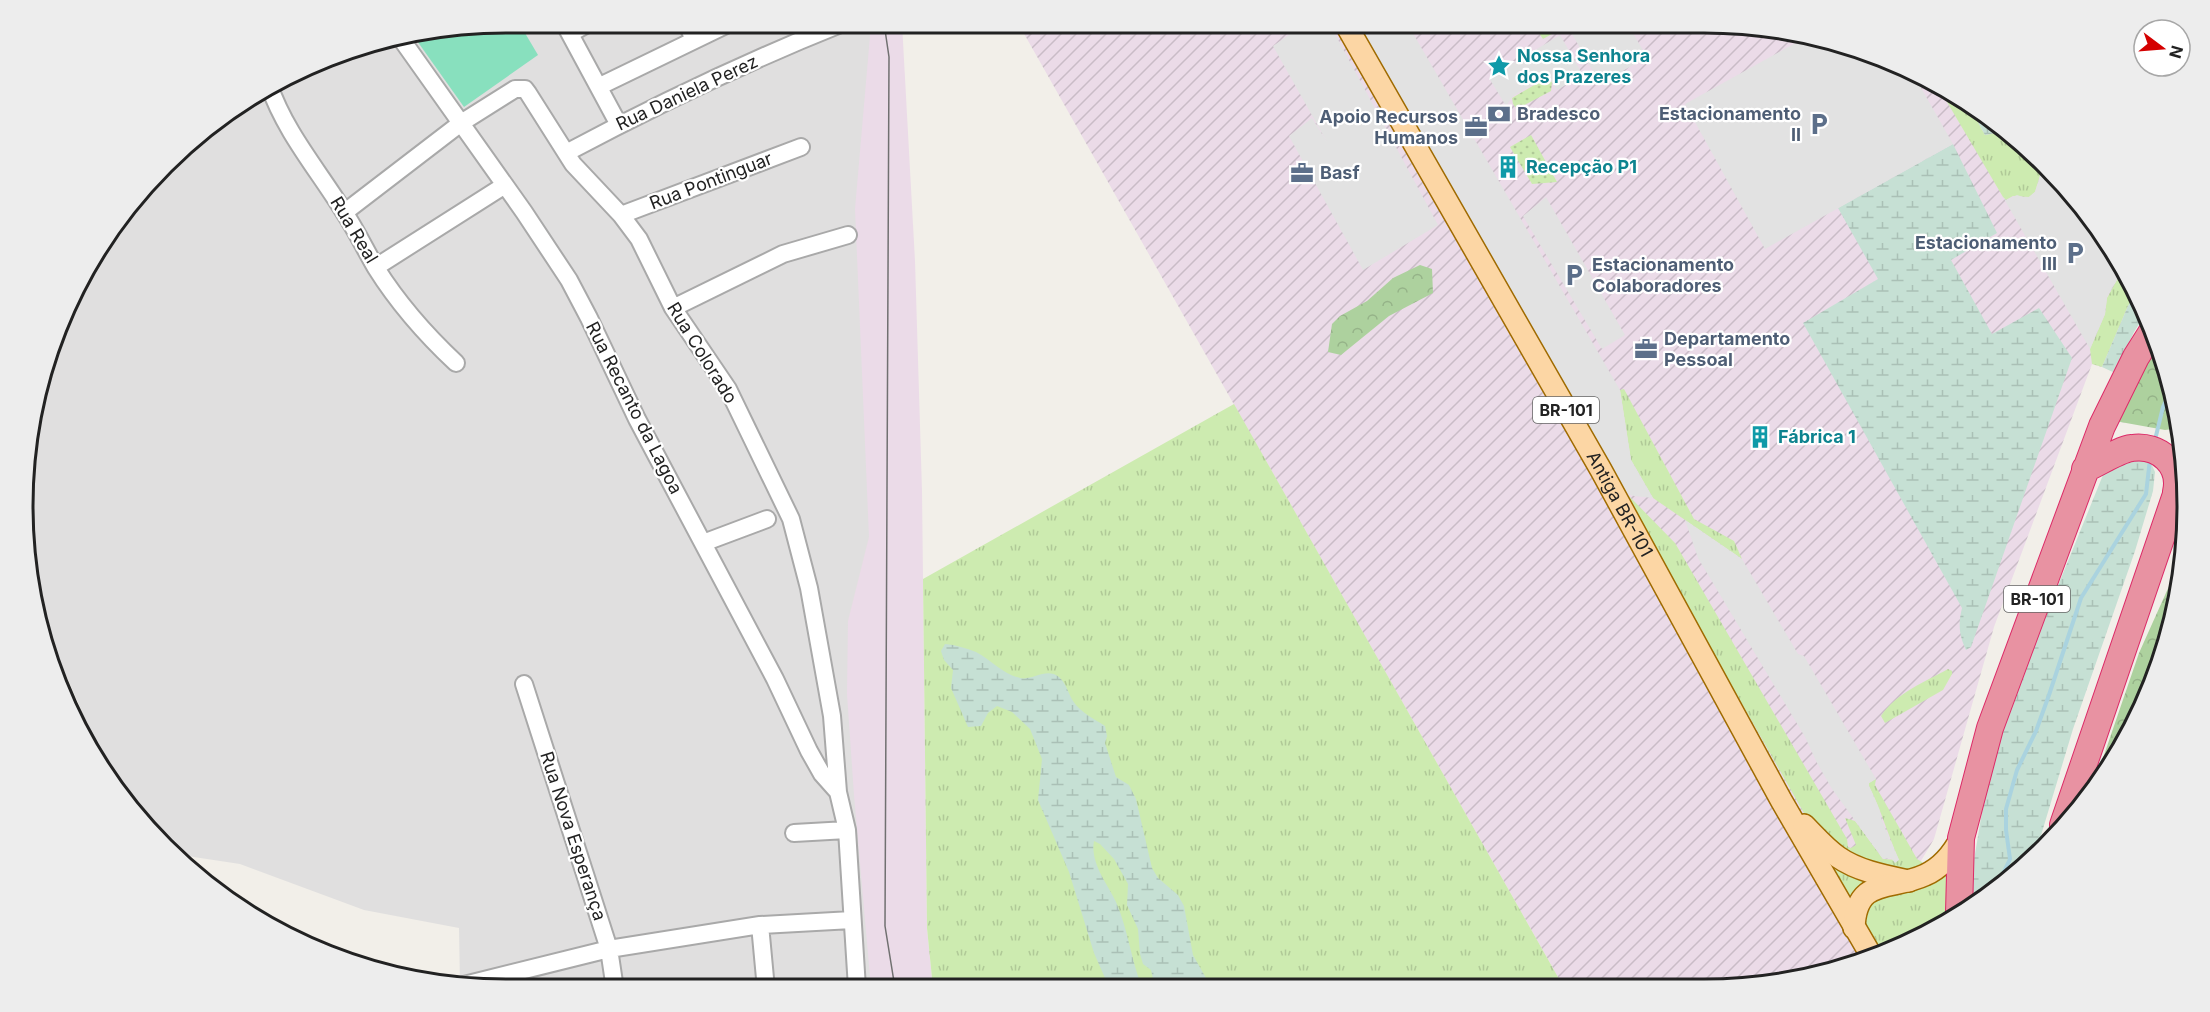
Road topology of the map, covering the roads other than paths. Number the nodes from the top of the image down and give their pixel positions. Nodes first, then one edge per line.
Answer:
1 (570, 33) edge
2 (691, 33) edge
3 (707, 33) edge
4 (816, 33) edge
5 (1351, 33) edge
6 (694, 39) junction
7 (405, 44) edge
8 (600, 86) junction
9 (272, 94) edge
10 (461, 123) junction
11 (619, 124) junction
12 (801, 147) dead end
13 (566, 153) junction
14 (505, 185) junction
15 (345, 212) junction
16 (621, 215) junction
17 (848, 235) dead end
18 (376, 267) junction
19 (673, 308) junction
20 (2147, 341) edge
21 (456, 363) dead end
22 (2085, 469) junction
23 (2176, 473) edge
24 (2176, 488) edge
25 (2177, 491) edge
26 (2175, 495) junction
27 (767, 519) dead end
28 (703, 543) junction
29 (524, 684) dead end
30 (838, 792) junction
31 (1781, 800) junction
32 (2069, 806) edge
33 (847, 831) junction
34 (794, 833) dead end
35 (1961, 838) junction
36 (1909, 880) junction
37 (1959, 904) edge
38 (852, 920) junction
39 (760, 925) junction
40 (1854, 928) junction
41 (609, 949) junction
42 (1867, 950) edge
43 (490, 978) edge
44 (614, 979) edge
45 (765, 979) edge
46 (856, 979) edge

1 - 8 street
2 - 6 street
3 - 6 street
4 - 11 street, Rua Daniela Perez
5 - 31 main road, Antiga BR-101 / BR-101
6 - 8 street
7 - 10 street, Rua Recanto da Lagoa
8 - 11 street
9 - 15 street, Rua Real
10 - 13 street, Rua Colorado
10 - 14 street, Rua Recanto da Lagoa
10 - 15 street
11 - 13 street, Rua Daniela Perez
12 - 16 street, Rua Pontinguar
13 - 16 street, Rua Colorado
14 - 18 street
14 - 28 street, Rua Recanto da Lagoa
15 - 18 street, Rua Real
16 - 19 street, Rua Colorado
17 - 19 street
18 - 21 street, Rua Real
19 - 30 street, Rua Colorado
20 - 22 highway, BR-101
22 - 23 highway
22 - 35 highway, BR-101
24 - 26 highway
25 - 26 highway
26 - 32 highway
27 - 28 street
28 - 30 street, Rua Recanto da Lagoa
29 - 41 street, Rua Nova Esperança
30 - 33 street, Rua Colorado
31 - 36 main road, BR-101
31 - 40 main road, BR-101
33 - 34 street
33 - 38 street, Rua Colorado
35 - 36 main road, BR-101
35 - 37 highway, BR-101
36 - 40 main road
38 - 39 street
38 - 46 street, Rua Colorado
39 - 41 street
39 - 45 street
40 - 42 main road, BR-101
41 - 43 street
41 - 44 street, Rua Nova Esperança

